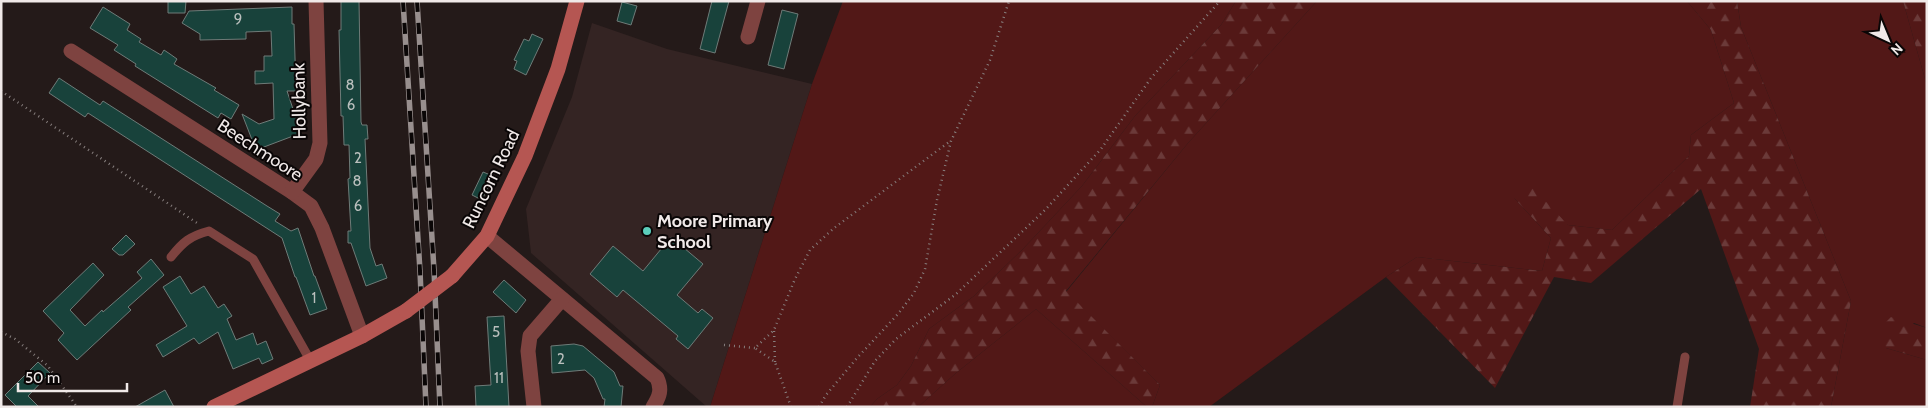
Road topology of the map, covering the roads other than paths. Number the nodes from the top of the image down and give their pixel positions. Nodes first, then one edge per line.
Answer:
1 (316, 1) edge
2 (577, 1) edge
3 (758, 1) edge
4 (748, 37) dead end
5 (71, 51) dead end
6 (292, 192) junction
7 (487, 236) junction
8 (171, 257) dead end
9 (562, 299) junction
10 (362, 336) junction
11 (1685, 357) dead end
12 (310, 360) junction
13 (214, 407) edge
14 (534, 407) edge
15 (653, 407) edge
16 (1676, 407) edge

1 - 6 street, Hollybank
2 - 7 street, Runcorn Road
3 - 4 street
5 - 6 street, Beechmoore
6 - 10 street, Beechmoore
7 - 9 street
7 - 10 street, Runcorn Road, bridge
8 - 12 lane
9 - 14 street
9 - 15 street
10 - 12 street, Runcorn Road
11 - 16 lane
12 - 13 street, Runcorn Road

